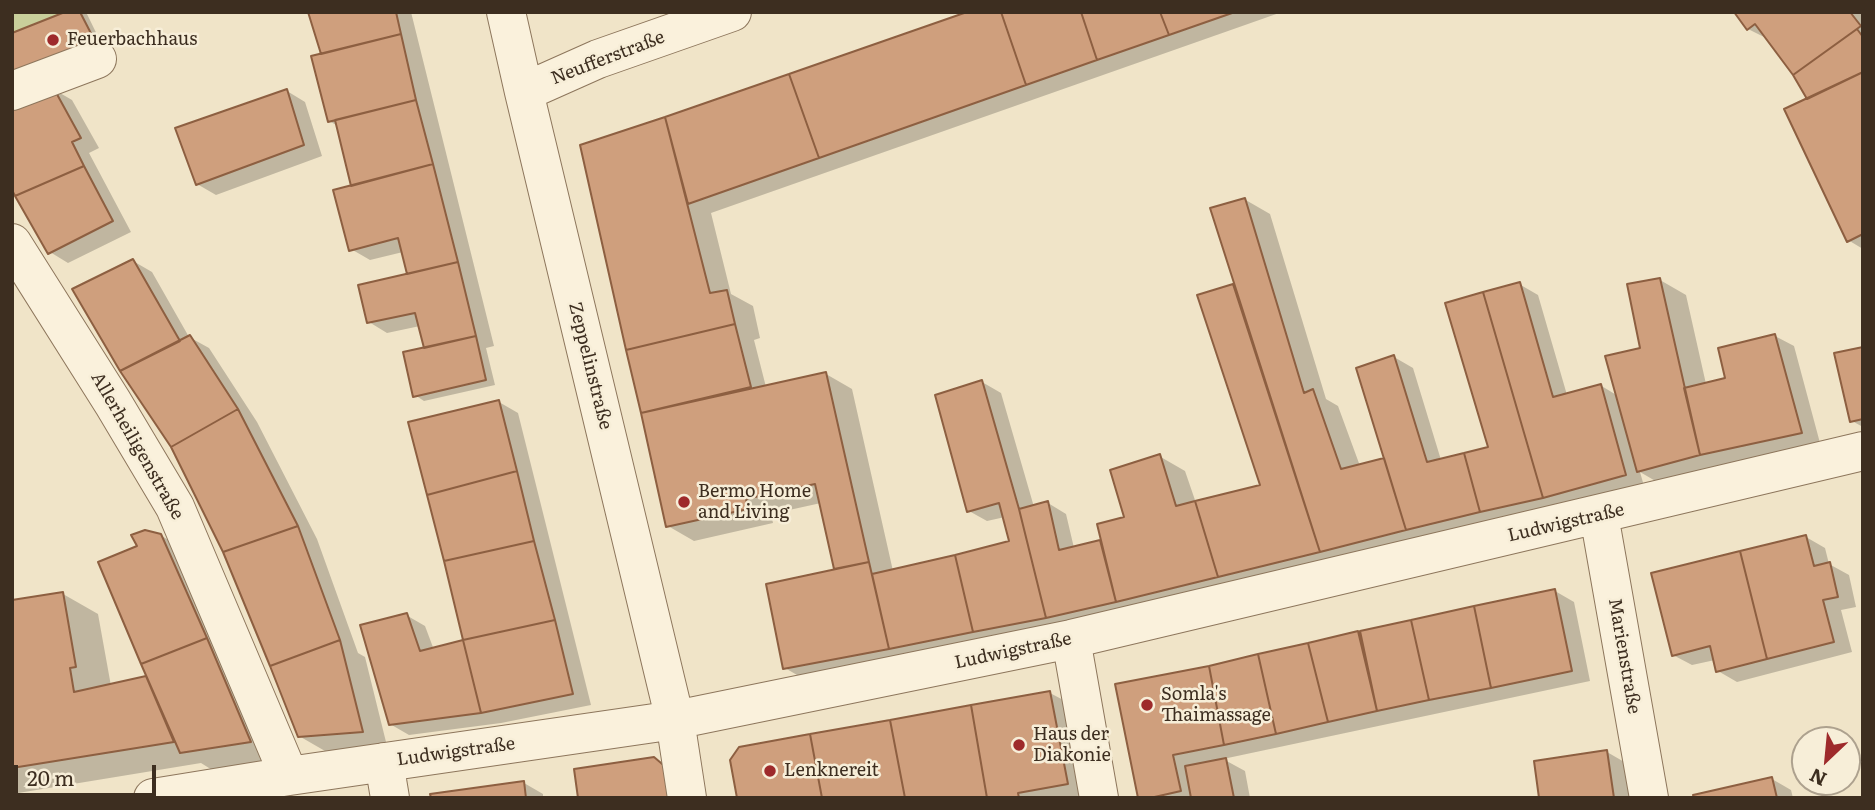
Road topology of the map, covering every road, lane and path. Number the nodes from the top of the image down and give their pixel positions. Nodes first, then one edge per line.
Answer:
1 (506, 12) edge
2 (732, 12) edge
3 (97, 59) dead end
4 (12, 92) edge
5 (524, 92) junction
6 (12, 243) edge
7 (1863, 451) edge
8 (1600, 515) junction
9 (1071, 639) junction
10 (676, 720) junction
11 (289, 776) junction
12 (387, 780) edge
13 (153, 798) edge
14 (687, 798) edge
15 (1099, 798) edge
16 (1649, 798) edge

1 - 5 street, Zeppelinstraße
2 - 5 street, Neufferstraße
3 - 4 street
5 - 10 street, Zeppelinstraße
6 - 11 street, Allerheiligenstraße
7 - 8 street, Ludwigstraße
8 - 9 street, Ludwigstraße
8 - 16 street, Marienstraße
9 - 10 street, Ludwigstraße
9 - 15 street
10 - 12 street, Ludwigstraße
10 - 14 street, Zeppelinstraße
11 - 12 street, Ludwigstraße
11 - 13 street, Ludwigstraße

